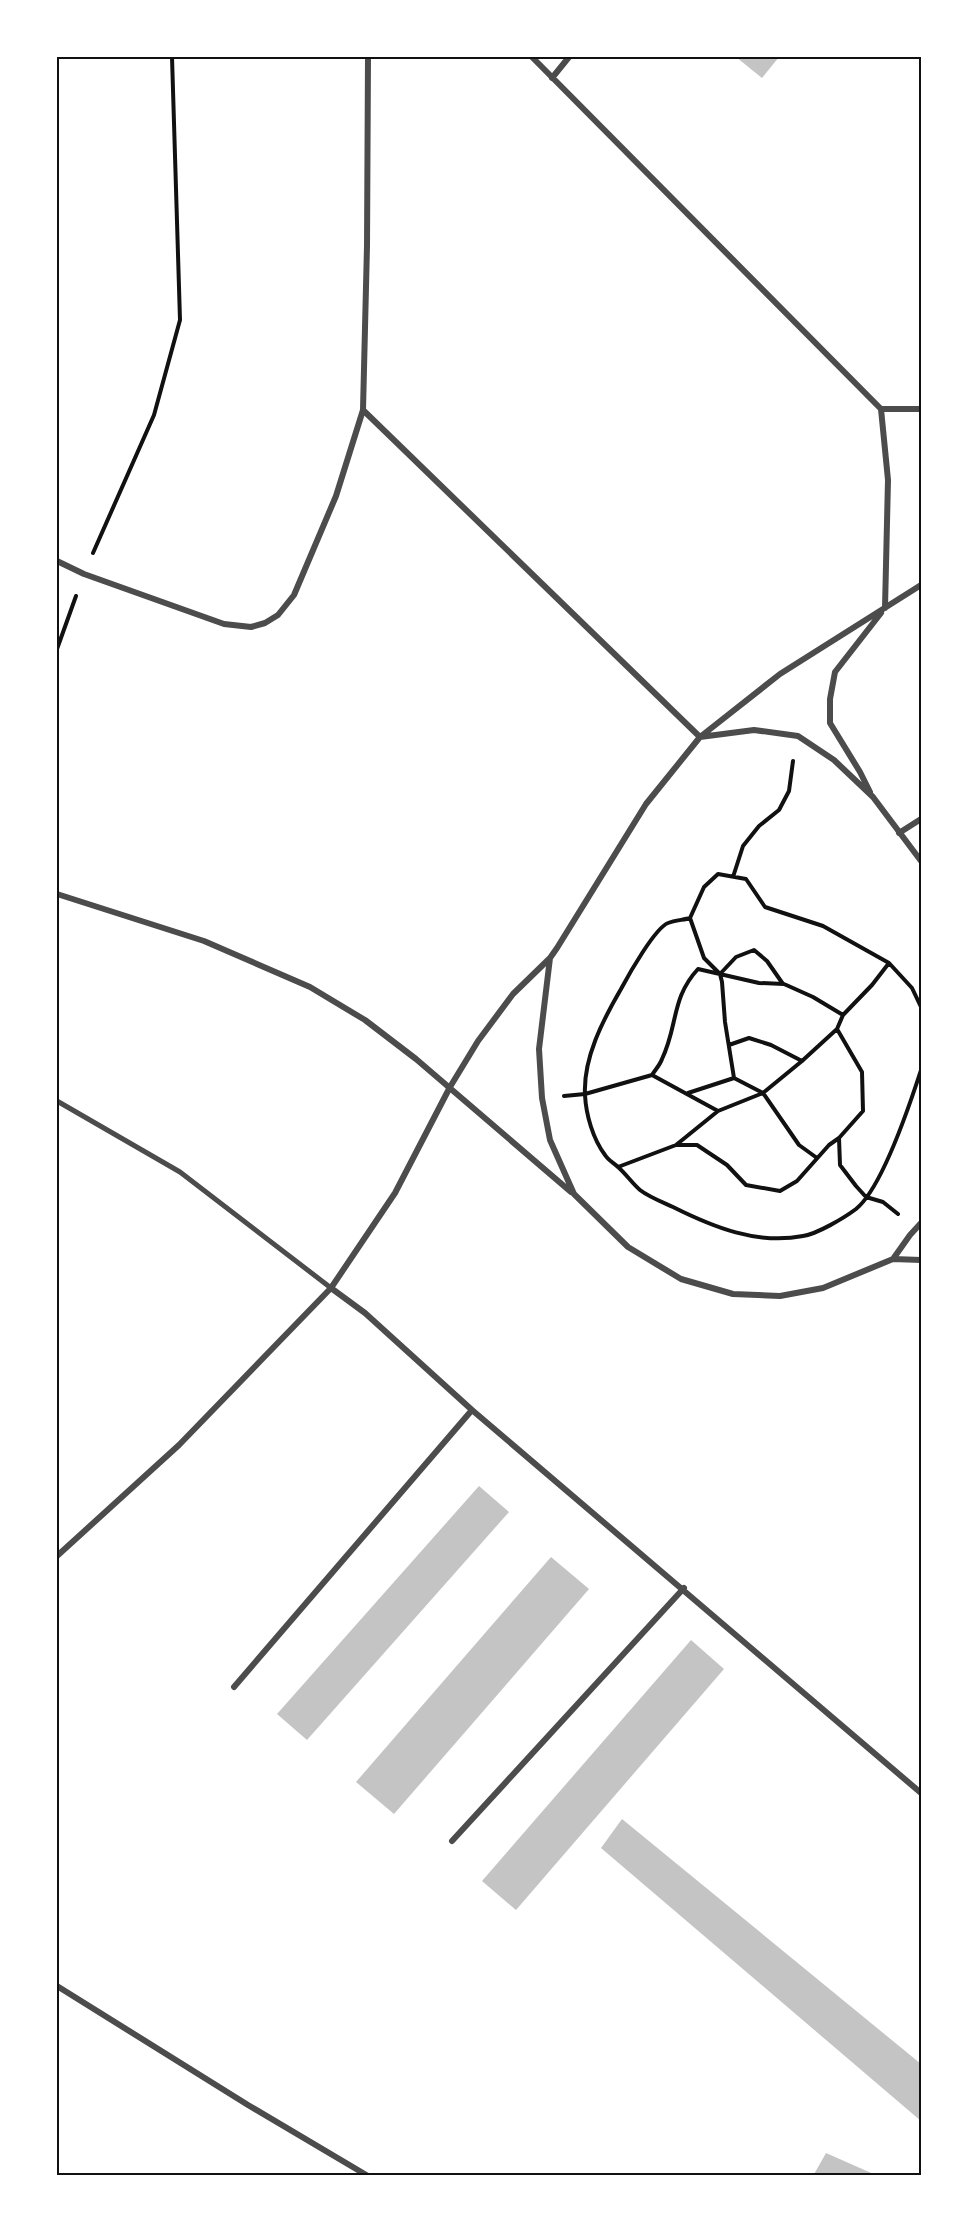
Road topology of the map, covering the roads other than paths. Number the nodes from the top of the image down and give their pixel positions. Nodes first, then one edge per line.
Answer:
1 (368, 57) edge
2 (532, 57) edge
3 (569, 57) edge
4 (552, 78) junction
5 (881, 409) junction
6 (363, 410) junction
7 (921, 410) edge
8 (57, 561) edge
9 (921, 585) edge
10 (885, 608) junction
11 (700, 737) junction
12 (873, 798) junction
13 (921, 819) edge
14 (899, 833) junction
15 (921, 861) edge
16 (57, 894) edge
17 (550, 958) junction
18 (450, 1088) junction
19 (57, 1101) edge
20 (574, 1194) junction
21 (921, 1223) edge
22 (893, 1259) junction
23 (921, 1260) edge
24 (331, 1288) junction
25 (472, 1410) junction
26 (57, 1556) edge
27 (684, 1588) junction
28 (234, 1687) dead end
29 (921, 1793) edge
30 (452, 1841) dead end
31 (57, 1986) edge
32 (368, 2176) edge

1 - 6 street
2 - 4 street
3 - 4 street
4 - 5 street
5 - 7 street
5 - 10 street
6 - 8 street
6 - 11 street
9 - 10 street
10 - 11 street
10 - 12 street
11 - 12 street
11 - 17 street
12 - 14 street
13 - 14 street
14 - 15 street
16 - 18 street
17 - 18 street
17 - 20 street
18 - 20 street
18 - 24 street
19 - 24 street
20 - 22 street
21 - 22 street
22 - 23 street
24 - 25 street
24 - 26 street
25 - 27 street
25 - 28 street
27 - 29 street
27 - 30 street
31 - 32 street

